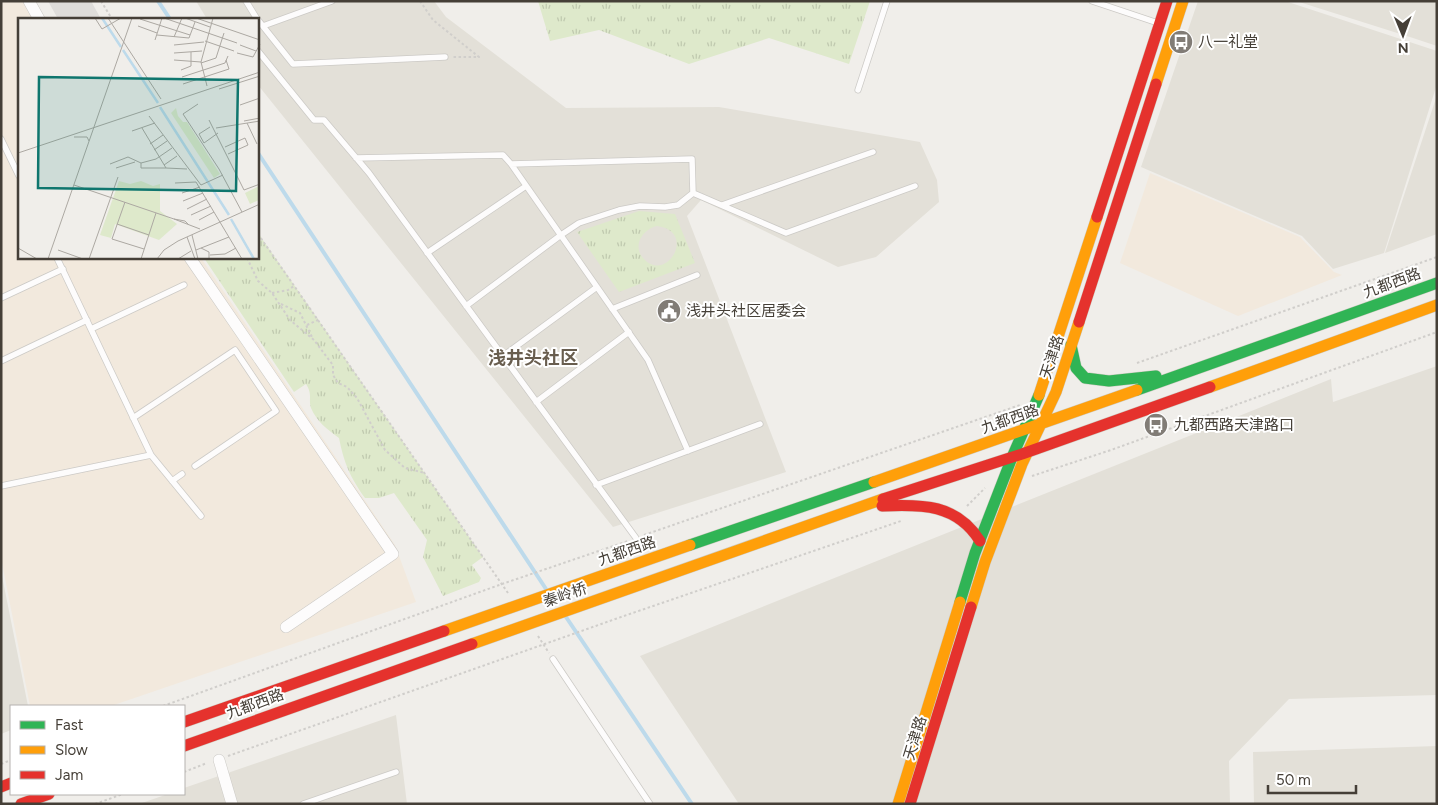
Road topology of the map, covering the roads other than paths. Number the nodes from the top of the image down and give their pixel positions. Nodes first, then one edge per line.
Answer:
1 (29, 1) edge
2 (246, 1) edge
3 (332, 1) edge
4 (887, 1) edge
5 (1092, 1) edge
6 (1167, 1) edge
7 (1183, 1) edge
8 (38, 18) edge
9 (256, 18) edge
10 (259, 21) edge
11 (1160, 24) junction
12 (263, 26) junction
13 (1174, 28) junction
14 (259, 52) edge
15 (445, 57) road end
16 (858, 90) dead end
17 (1, 139) edge
18 (873, 152) dead end
19 (356, 158) junction
20 (511, 164) junction
21 (18, 174) edge
22 (526, 186) junction
23 (915, 186) dead end
24 (693, 193) junction
25 (722, 205) junction
26 (560, 235) junction
27 (427, 253) junction
28 (58, 259) edge
29 (191, 259) edge
30 (63, 269) junction
31 (697, 274) dead end
32 (1437, 283) edge
33 (184, 285) dead end
34 (597, 287) junction
35 (1, 298) edge
36 (1437, 305) edge
37 (466, 306) junction
38 (612, 309) junction
39 (87, 320) junction
40 (91, 329) junction
41 (629, 332) junction
42 (1071, 345) junction
43 (503, 356) junction
44 (1, 361) edge
45 (1182, 374) junction
46 (536, 402) junction
47 (133, 418) junction
48 (760, 424) dead end
49 (1040, 424) junction
50 (1023, 430) junction
51 (688, 451) junction
52 (1027, 452) junction
53 (151, 455) junction
54 (1012, 458) junction
55 (194, 466) dead end
56 (182, 474) dead end
57 (172, 481) junction
58 (596, 484) junction
59 (1, 486) edge
60 (860, 507) junction
61 (201, 516) dead end
62 (636, 538) road end
63 (980, 541) junction
64 (592, 579) joint
65 (520, 604) joint
66 (531, 622) joint
67 (286, 627) dead end
68 (553, 659) road end
69 (185, 722) edge
70 (185, 746) edge
71 (219, 760) road end
72 (396, 772) dead end
73 (46, 795) edge
74 (21, 804) edge
75 (232, 804) edge
76 (303, 804) edge
77 (650, 804) edge
78 (898, 804) edge
79 (910, 804) edge

1 - 8 street
2 - 9 lane
3 - 12 lane
4 - 16 lane
5 - 11 lane
6 - 11 main road, 天津路
7 - 13 main road, 天津路
10 - 12 lane
11 - 13 lane
11 - 50 main road, 天津路
12 - 15 lane
13 - 42 main road, 天津路
14 - 19 lane
17 - 21 lane
18 - 25 lane
19 - 20 lane
19 - 27 lane
20 - 22 lane
20 - 24 lane
22 - 26 lane
22 - 27 lane
23 - 25 lane
24 - 25 lane
24 - 26 lane
26 - 34 lane
26 - 37 lane
27 - 37 lane
28 - 30 lane
29 - 67 street
30 - 35 lane
30 - 39 lane
31 - 38 lane
32 - 45 main road, 九都西路
33 - 40 lane
34 - 38 lane
34 - 43 lane
36 - 52 main road
37 - 43 lane
38 - 41 lane
39 - 40 lane
39 - 44 lane
40 - 47 lane
41 - 46 lane
41 - 51 lane
42 - 45 main road
42 - 49 main road, 天津路
43 - 46 lane
45 - 49 main road, 九都西路
46 - 58 lane
47 - 53 lane
47 - 55 lane
48 - 51 lane
49 - 50 main road, 九都西路
49 - 52 main road, 天津路
50 - 54 main road, 天津路
50 - 64 main road, 九都西路
51 - 58 lane
52 - 54 main road
52 - 79 main road, 天津路
53 - 57 lane
53 - 59 lane
54 - 60 main road
54 - 63 main road, 天津路
56 - 57 lane
57 - 61 lane
58 - 62 lane
60 - 63 main road
60 - 66 main road, 秦岭桥
63 - 78 main road, 天津路
64 - 65 main road, 秦岭桥
65 - 69 main road, 九都西路
66 - 70 main road, 九都西路
68 - 77 lane
71 - 75 street
72 - 76 lane
73 - 74 main road

